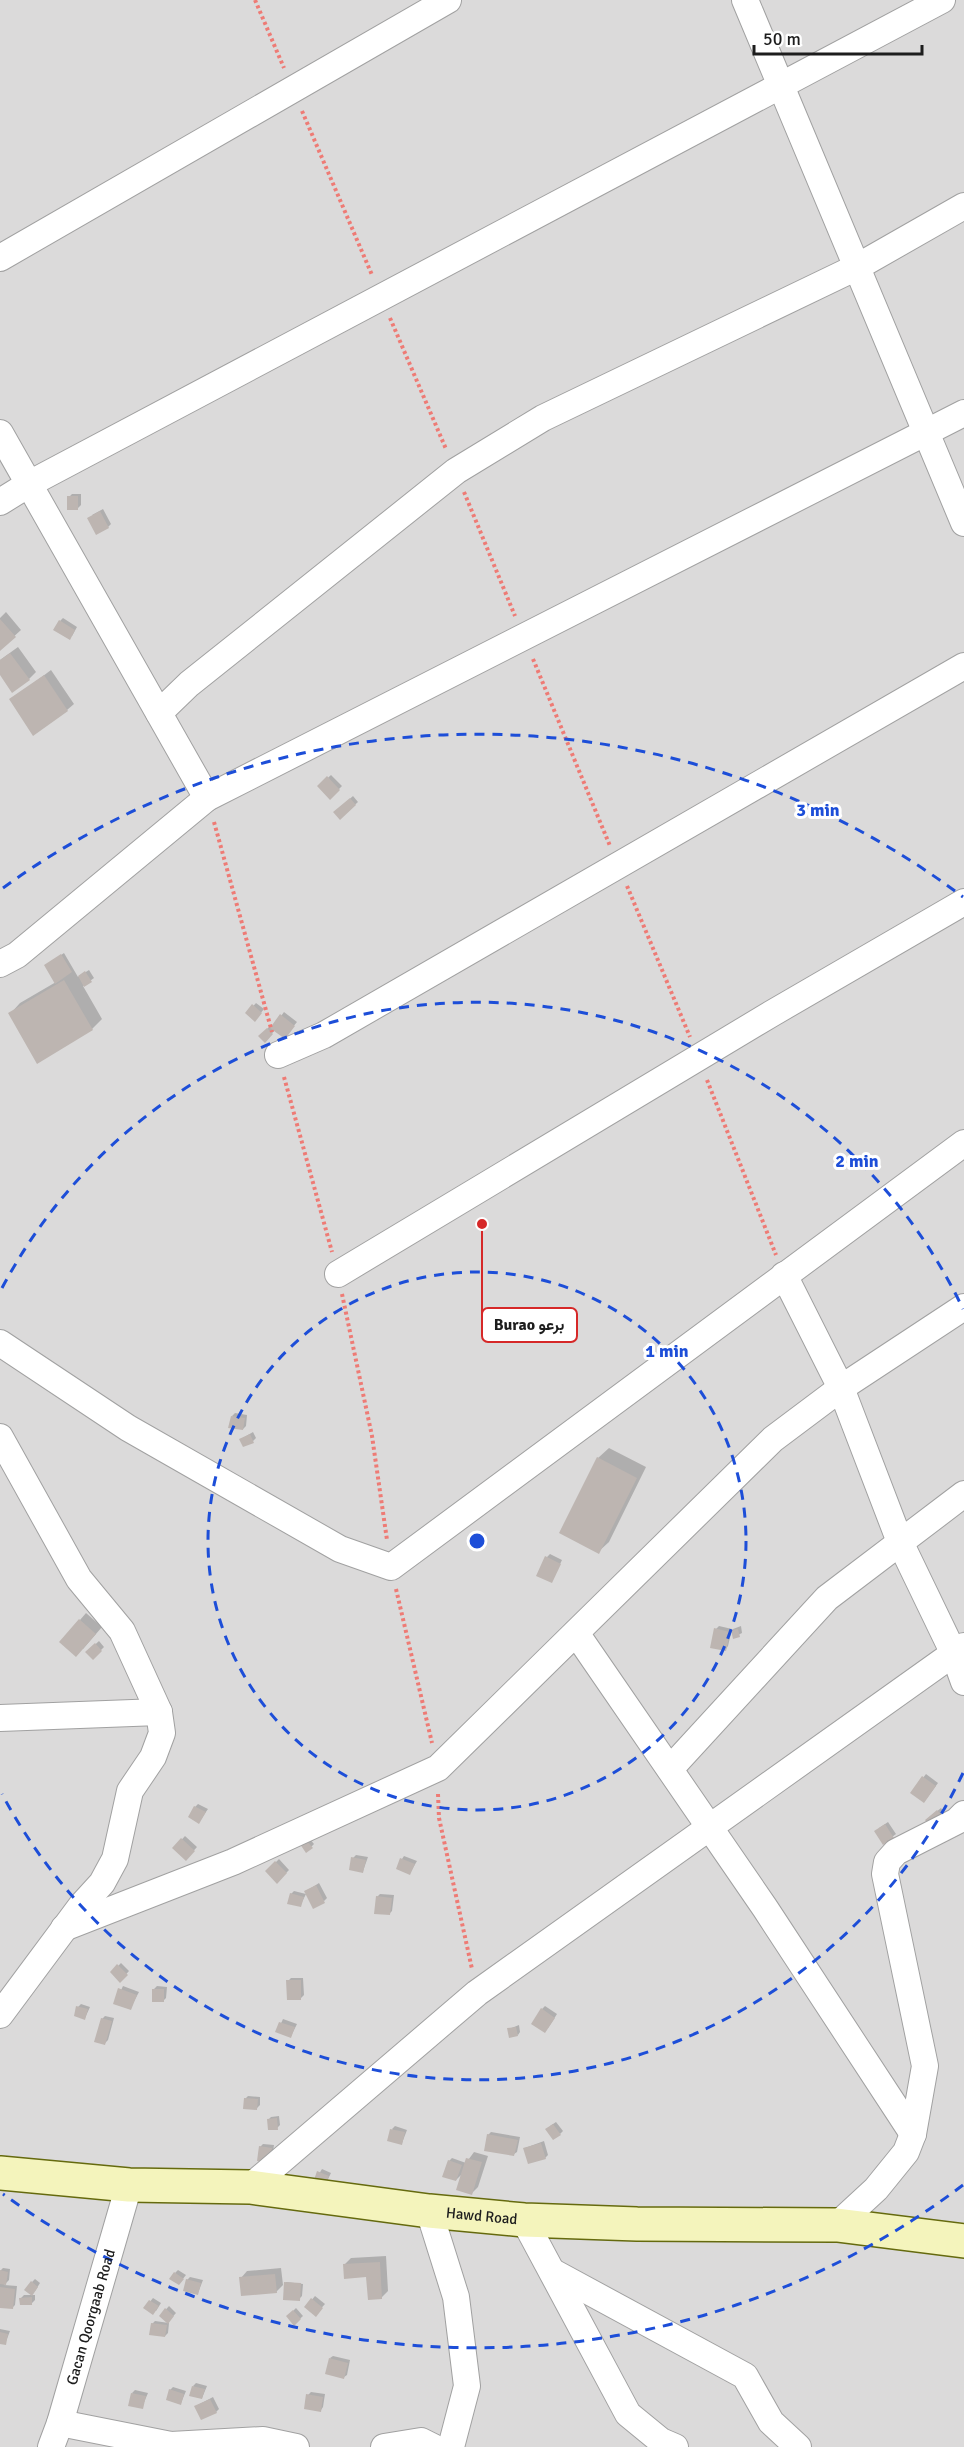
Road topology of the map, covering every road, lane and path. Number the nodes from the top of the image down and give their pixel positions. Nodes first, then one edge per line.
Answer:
1 (448, 0) edge
2 (745, 0) edge
3 (942, 0) edge
4 (781, 86) junction
5 (964, 206) edge
6 (0, 258) edge
7 (857, 267) junction
8 (964, 413) edge
9 (926, 432) junction
10 (0, 433) edge
11 (29, 484) junction
12 (0, 502) edge
13 (964, 523) edge
14 (964, 666) edge
15 (159, 713) junction
16 (207, 798) junction
17 (964, 902) edge
18 (0, 964) edge
19 (278, 1055) junction
20 (964, 1143) edge
21 (338, 1274) junction
22 (783, 1275) junction
23 (964, 1307) edge
24 (0, 1342) edge
25 (841, 1388) junction
26 (0, 1437) edge
27 (964, 1494) edge
28 (900, 1542) junction
29 (391, 1567) junction
30 (576, 1633) junction
31 (959, 1650) edge
32 (964, 1682) edge
33 (159, 1712) junction
34 (0, 1718) edge
35 (438, 1768) junction
36 (670, 1769) junction
37 (964, 1815) edge
38 (708, 1828) junction
39 (64, 1928) junction
40 (477, 1994) junction
41 (0, 2015) edge
42 (913, 2134) junction
43 (0, 2172) edge
44 (129, 2186) junction
45 (250, 2187) junction
46 (429, 2211) junction
47 (524, 2220) junction
48 (837, 2225) junction
49 (964, 2241) edge
50 (552, 2272) junction
51 (60, 2423) junction
52 (51, 2447) edge
53 (296, 2447) edge
54 (384, 2447) edge
55 (433, 2447) edge
56 (451, 2447) edge
57 (675, 2447) edge
58 (798, 2447) edge

1 - 6 street
2 - 4 street
3 - 4 street
4 - 7 street
4 - 11 street
5 - 7 street
7 - 9 street
7 - 15 street
8 - 9 street
9 - 13 street
9 - 16 street
10 - 11 street
11 - 12 street
11 - 15 street
14 - 19 street
15 - 16 street
16 - 18 street
16 - 19 path
17 - 21 street
19 - 21 path
20 - 22 street
21 - 29 path
22 - 25 street
22 - 29 street
23 - 25 street
24 - 29 street
25 - 28 street
25 - 30 street
26 - 33 street
27 - 28 street
28 - 31 street
28 - 36 street
29 - 35 path
30 - 35 street
30 - 36 street
31 - 32 street
31 - 38 street
33 - 34 street
33 - 39 street
35 - 39 street
35 - 40 path
36 - 38 street
37 - 42 street
38 - 40 street
38 - 42 street
39 - 41 street
40 - 45 street
42 - 48 street
43 - 44 main road, Hawd Road
44 - 45 main road, Hawd Road
44 - 51 street, Gacan Qoorgaab Road
45 - 46 main road, Hawd Road
46 - 47 main road, Hawd Road
46 - 56 street
47 - 48 main road, Hawd Road
47 - 50 street
48 - 49 main road, Hawd Road
50 - 57 street
50 - 58 street
51 - 52 street, Gacan Qoorgaab Road
51 - 53 street
54 - 55 street

